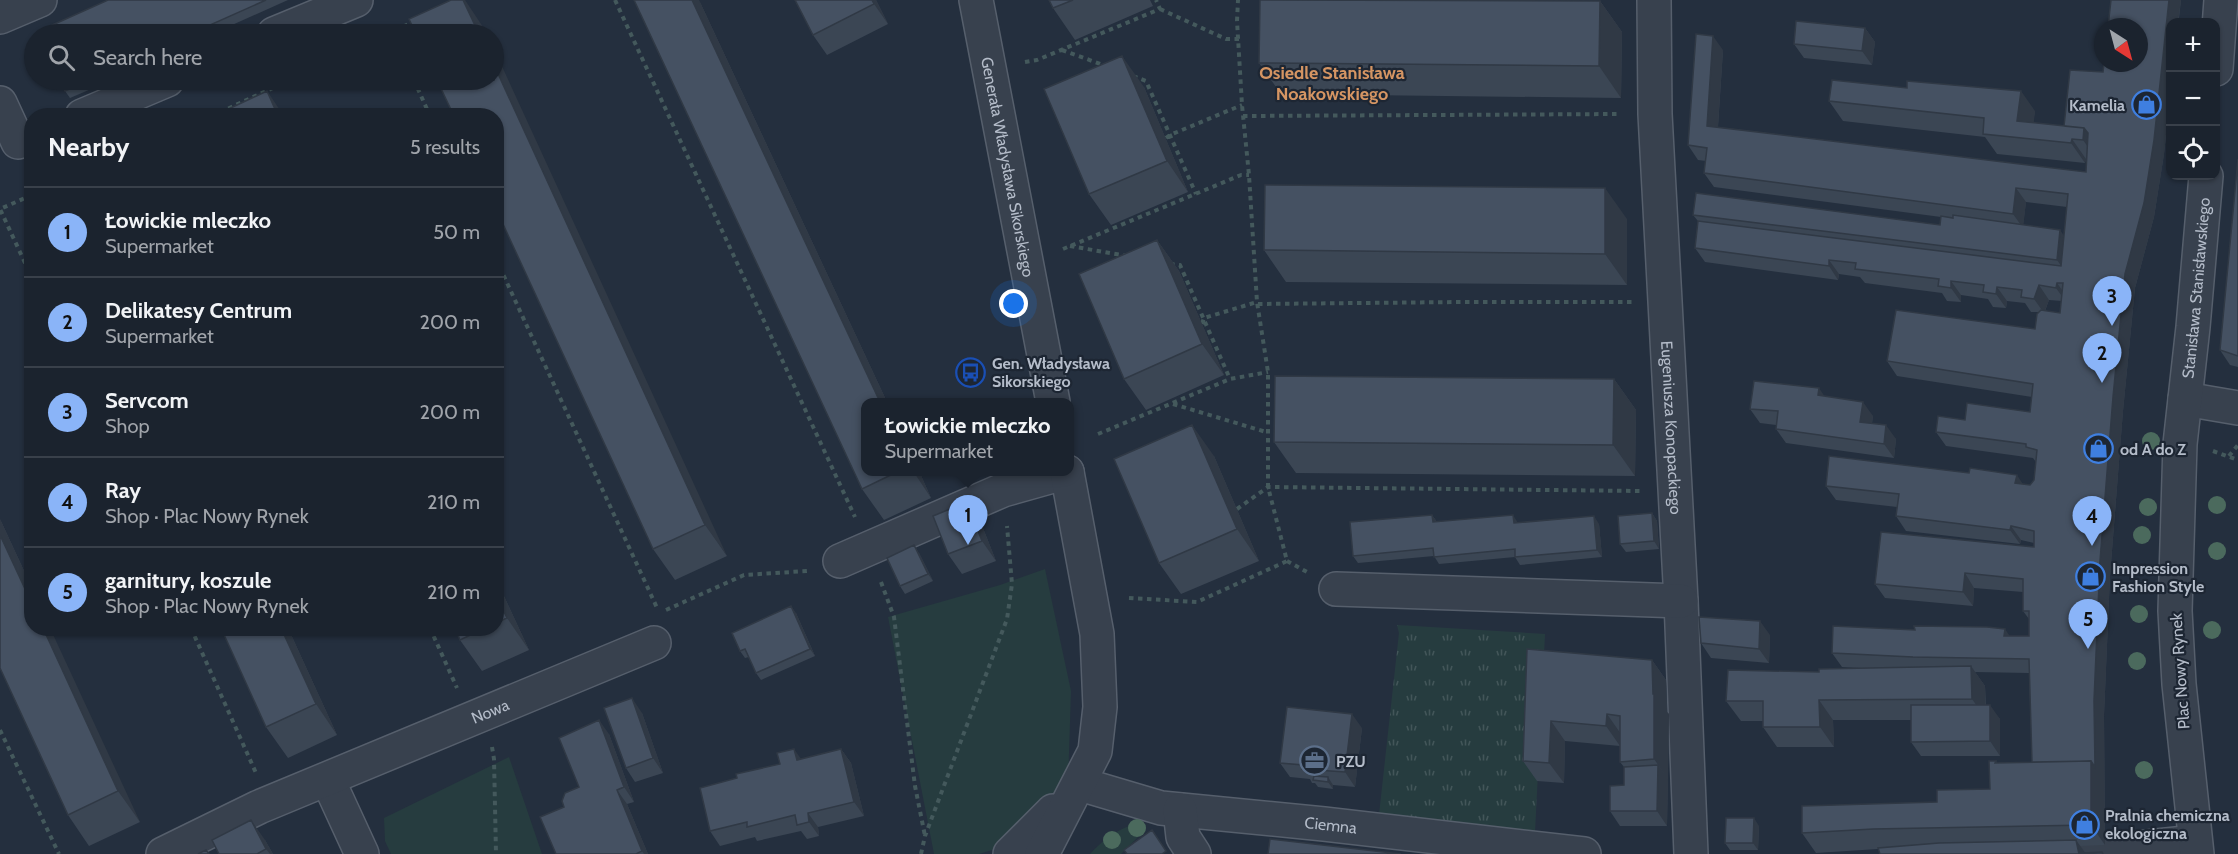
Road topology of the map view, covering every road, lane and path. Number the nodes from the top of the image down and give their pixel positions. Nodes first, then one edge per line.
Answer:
1 (40, 0) edge
2 (356, 0) edge
3 (615, 0) edge
4 (976, 0) edge
5 (1156, 0) edge
6 (1238, 0) edge
7 (1654, 0) edge
8 (2221, 0) edge
9 (1160, 9) junction
10 (0, 17) edge
11 (422, 18) edge
12 (2220, 18) edge
13 (298, 24) edge
14 (410, 24) edge
15 (1239, 39) junction
16 (1062, 50) junction
17 (1025, 62) dead end
18 (1114, 69) edge
19 (1125, 73) edge
20 (143, 90) edge
21 (268, 90) edge
22 (418, 90) edge
23 (0, 103) edge
24 (1242, 105) junction
25 (101, 108) edge
26 (229, 108) edge
27 (426, 108) edge
28 (1630, 114) dead end
29 (1243, 116) junction
30 (1170, 135) junction
31 (1166, 138) dead end
32 (24, 140) edge
33 (1249, 175) junction
34 (2206, 180) edge
35 (1196, 194) junction
36 (24, 198) edge
37 (1070, 246) junction
38 (1063, 249) dead end
39 (1136, 258) edge
40 (24, 261) edge
41 (1169, 264) edge
42 (504, 276) edge
43 (1633, 302) dead end
44 (1257, 303) junction
45 (1204, 318) junction
46 (1202, 324) dead end
47 (1268, 372) junction
48 (1230, 379) junction
49 (1052, 398) edge
50 (2185, 399) junction
51 (1172, 403) junction
52 (2238, 408) edge
53 (1267, 432) junction
54 (1098, 434) dead end
55 (2238, 445) edge
56 (2204, 448) dead end
57 (2229, 457) junction
58 (2238, 460) edge
59 (1049, 476) edge
60 (1068, 476) edge
61 (1268, 487) junction
62 (1003, 490) junction
63 (1644, 491) dead end
64 (1237, 509) dead end
65 (870, 549) junction
66 (840, 561) joint
67 (1336, 589) dead end
68 (1129, 598) dead end
69 (1681, 601) junction
70 (195, 636) edge
71 (435, 636) edge
72 (654, 643) dead end
73 (473, 704) junction
74 (0, 730) edge
75 (258, 777) dead end
76 (328, 780) junction
77 (1080, 784) junction
78 (1180, 810) junction
79 (925, 836) junction
80 (2196, 848) edge
81 (358, 852) edge
82 (495, 853) edge
83 (58, 854) edge
84 (164, 854) edge
85 (921, 854) edge
86 (1010, 854) edge
87 (1042, 854) edge
88 (1194, 854) edge
89 (1584, 854) edge
90 (1691, 854) edge
91 (1995, 854) edge

1 - 10 street
2 - 13 street
3 - 65 path
4 - 49 street, Generała Władysława Sikorskiego
5 - 9 path
6 - 15 path
7 - 69 street, Eugeniusza Konopackiego
8 - 12 street
9 - 15 path
9 - 16 path
11 - 14 path
15 - 24 path
16 - 17 path
16 - 18 path
19 - 30 path
20 - 25 street
21 - 26 path
22 - 27 path
23 - 32 street
24 - 29 path
24 - 30 path
28 - 29 path
29 - 33 path
30 - 31 path
30 - 35 path
33 - 35 path
33 - 44 path
34 - 50 street, Stanisława Stanisławskiego
35 - 37 path
36 - 40 path
37 - 38 path
37 - 39 path
41 - 45 path
42 - 66 path
43 - 44 path
44 - 45 path
44 - 47 path
45 - 46 path
45 - 48 path
47 - 48 path
47 - 53 path
48 - 51 path
50 - 52 street
50 - 80 street, Plac Nowy Rynek
51 - 53 path
51 - 54 path
53 - 61 path
55 - 57 path
56 - 57 path
57 - 58 path
59 - 62 street
60 - 77 street
61 - 63 path
61 - 64 path
61 - 68 path
62 - 65 street
62 - 79 path
65 - 66 street
65 - 79 path
67 - 69 street
69 - 90 street, Eugeniusza Konopackiego
70 - 75 path
71 - 73 path
72 - 73 street, Nowa
73 - 76 street, Nowa
73 - 82 path
74 - 83 path
76 - 81 street
76 - 84 street, Nowa
77 - 78 street, Ciemna
77 - 86 street
77 - 87 street
78 - 88 street
78 - 89 street, Ciemna
79 - 85 path
80 - 91 street

